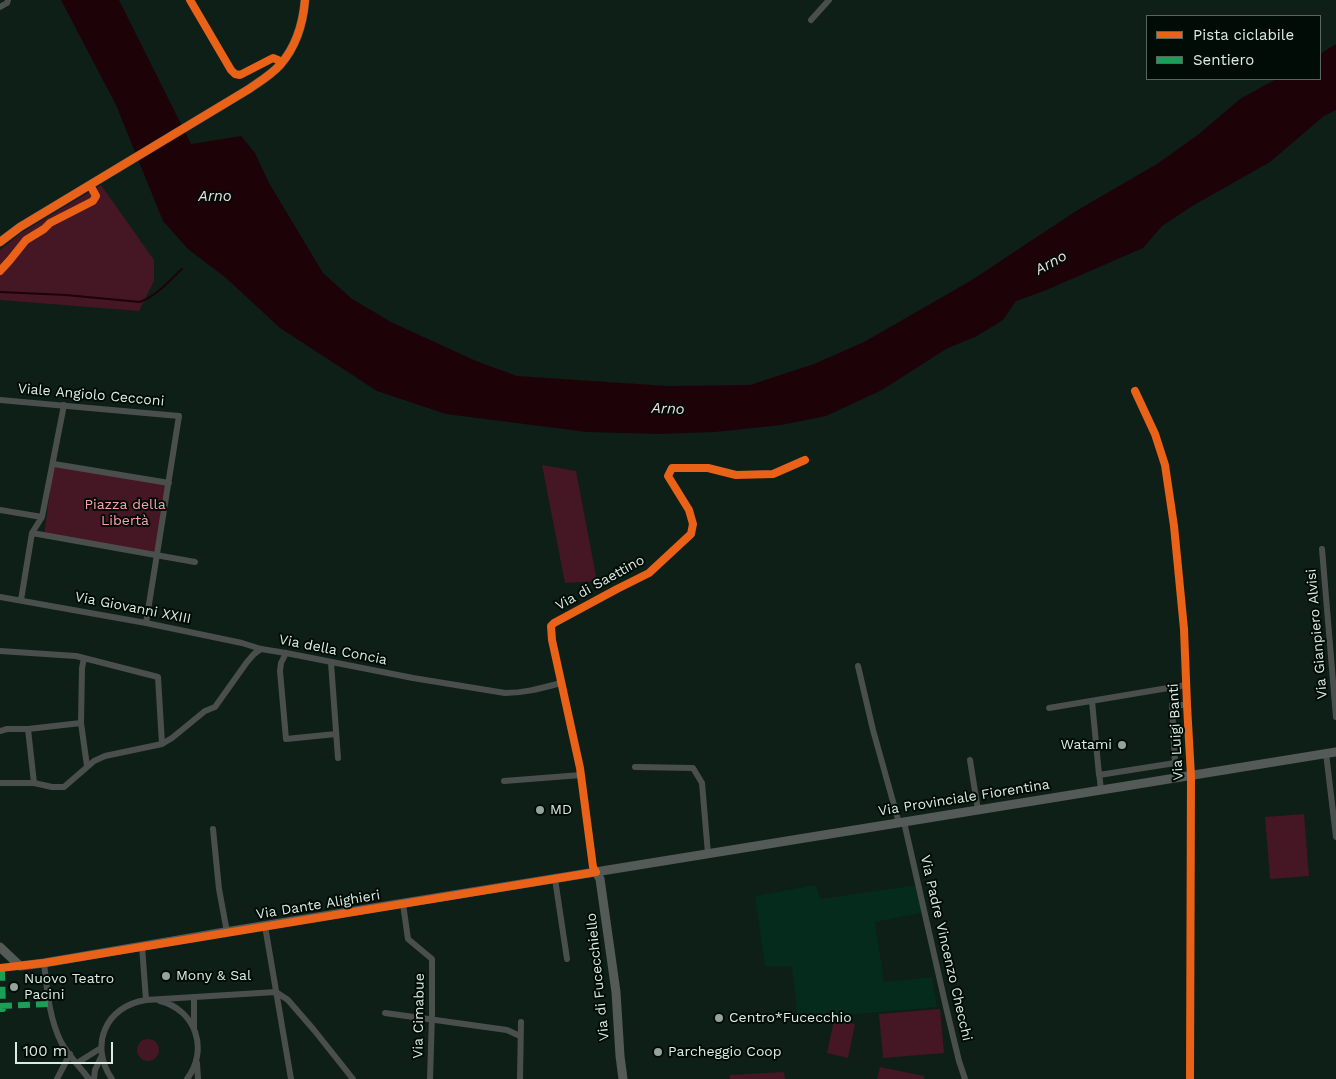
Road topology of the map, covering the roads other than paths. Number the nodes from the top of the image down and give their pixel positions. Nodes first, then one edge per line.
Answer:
1 (8, 0) edge
2 (305, 0) edge
3 (829, 0) edge
4 (0, 7) edge
5 (811, 20) dead end
6 (0, 242) edge
7 (1134, 391) dead end
8 (0, 400) edge
9 (64, 405) junction
10 (804, 460) dead end
11 (54, 464) junction
12 (169, 483) junction
13 (0, 510) edge
14 (42, 517) junction
15 (32, 533) junction
16 (1322, 549) dead end
17 (157, 555) junction
18 (195, 562) dead end
19 (0, 597) edge
20 (21, 600) junction
21 (146, 623) junction
22 (261, 650) junction
23 (0, 651) edge
24 (286, 653) junction
25 (84, 658) junction
26 (330, 663) junction
27 (858, 666) dead end
28 (561, 683) junction
29 (1186, 686) junction
30 (1092, 701) junction
31 (1186, 705) junction
32 (1049, 708) dead end
33 (1336, 717) edge
34 (80, 723) junction
35 (28, 729) junction
36 (0, 731) edge
37 (336, 734) junction
38 (162, 744) junction
39 (1336, 752) edge
40 (1326, 754) junction
41 (338, 758) dead end
42 (970, 760) dead end
43 (87, 766) junction
44 (634, 767) dead end
45 (581, 775) junction
46 (1099, 775) junction
47 (1191, 776) junction
48 (504, 781) dead end
49 (0, 783) edge
50 (34, 783) junction
51 (1102, 790) junction
52 (978, 810) junction
53 (902, 822) junction
54 (213, 829) dead end
55 (1336, 837) edge
56 (708, 854) junction
57 (596, 872) junction
58 (555, 879) junction
59 (403, 904) junction
60 (265, 926) junction
61 (227, 932) junction
62 (142, 946) junction
63 (0, 947) edge
64 (567, 959) dead end
65 (44, 963) junction
66 (20, 966) junction
67 (0, 968) edge
68 (276, 992) junction
69 (194, 997) junction
70 (146, 1000) junction
71 (386, 1013) dead end
72 (432, 1020) junction
73 (521, 1022) dead end
74 (194, 1028) junction
75 (520, 1036) junction
76 (101, 1052) junction
77 (70, 1054) junction
78 (196, 1061) junction
79 (76, 1063) junction
80 (57, 1079) edge
81 (89, 1079) edge
82 (94, 1079) edge
83 (112, 1079) edge
84 (187, 1079) edge
85 (198, 1079) edge
86 (291, 1079) edge
87 (353, 1079) edge
88 (430, 1079) edge
89 (520, 1079) edge
90 (623, 1079) edge
91 (965, 1079) edge
92 (1190, 1079) edge

1 - 4 street
2 - 6 street
3 - 5 street
7 - 29 street, Via Luigi Banti
8 - 9 street, Viale Angiolo Cecconi
9 - 11 street
9 - 12 street, Viale Angiolo Cecconi
10 - 28 street, Via di Saettino
11 - 12 street
11 - 14 street
12 - 17 street
13 - 14 street
14 - 15 street
15 - 17 street
15 - 20 street
16 - 33 street, Via Gianpiero Alvisi
17 - 18 street
17 - 21 street
19 - 20 street, Via Giovanni XXIII
20 - 21 street, Via Giovanni XXIII
21 - 22 street, Via Giovanni XXIII
22 - 24 street, Via della Concia
22 - 38 street, Via della Concia
23 - 25 street
24 - 26 street, Via della Concia
24 - 37 street
25 - 34 street
25 - 38 street
26 - 28 street, Via della Concia
26 - 37 street
27 - 53 street, Via Padre Vincenzo Checchi
28 - 45 street, Via di Saettino
29 - 30 street
29 - 31 street, Via Luigi Banti
30 - 32 street
30 - 46 street
31 - 46 street
31 - 47 street, Via Luigi Banti
34 - 35 street
34 - 43 street
35 - 36 street
35 - 50 street
37 - 41 street
38 - 43 street, Via della Concia
39 - 40 street, Via Provinciale Fiorentina
40 - 47 street, Via Provinciale Fiorentina
40 - 55 street
42 - 52 street
43 - 50 street, Via della Concia
44 - 56 street
45 - 48 street
45 - 57 street, Via di Saettino
46 - 51 street
47 - 51 street, Via Provinciale Fiorentina
47 - 92 street, Via Luigi Banti
49 - 50 street, Via della Concia
51 - 52 street, Via Provinciale Fiorentina
52 - 53 street, Via Provinciale Fiorentina
53 - 56 street, Via Provinciale Fiorentina
53 - 91 street, Via Padre Vincenzo Checchi
54 - 61 street
56 - 57 street, Via Provinciale Fiorentina
57 - 58 street, Via Dante Alighieri
57 - 90 street, Via di Fucecchiello
58 - 59 street, Via Dante Alighieri
58 - 64 street
59 - 60 street, Via Dante Alighieri
59 - 72 street, Via Cimabue
60 - 61 street, Via Dante Alighieri
60 - 68 street
61 - 62 street, Via Dante Alighieri
62 - 65 street, Via Dante Alighieri
62 - 70 street
63 - 66 street
65 - 66 street, Via Dante Alighieri
65 - 77 street
66 - 67 street
68 - 69 street
68 - 86 street
68 - 87 street
69 - 70 street
69 - 74 street
70 - 74 street
70 - 76 street
71 - 72 street
72 - 75 street
72 - 88 street, Via Cimabue
73 - 75 street
74 - 78 street
75 - 89 street
76 - 79 street
76 - 82 street
76 - 83 street
77 - 79 street
77 - 80 street
78 - 84 street
78 - 85 street
79 - 81 street

